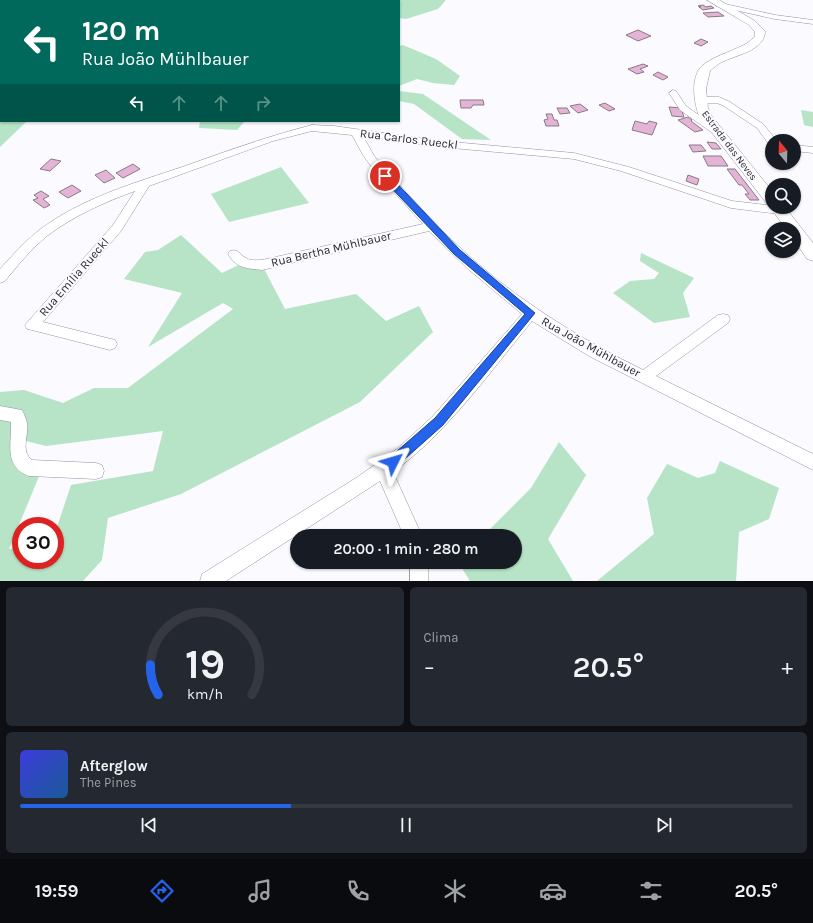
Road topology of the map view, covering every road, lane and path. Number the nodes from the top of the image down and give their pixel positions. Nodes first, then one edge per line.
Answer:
1 (716, 2) edge
2 (813, 22) edge
3 (700, 89) junction
4 (672, 93) dead end
5 (718, 100) junction
6 (701, 103) junction
7 (356, 132) junction
8 (717, 132) junction
9 (766, 134) edge
10 (801, 149) edge
11 (813, 150) edge
12 (146, 182) junction
13 (765, 192) edge
14 (765, 207) edge
15 (782, 214) edge
16 (789, 222) edge
17 (431, 226) junction
18 (801, 239) edge
19 (234, 254) dead end
20 (813, 255) edge
21 (0, 278) edge
22 (530, 313) junction
23 (723, 319) dead end
24 (110, 344) dead end
25 (644, 377) junction
26 (0, 413) edge
27 (813, 462) edge
28 (384, 470) junction
29 (96, 471) dead end
30 (410, 529) edge
31 (419, 569) edge
32 (213, 580) edge
33 (420, 581) edge

1 - 2 street
1 - 3 main road, Estrada das Neves
3 - 5 street
3 - 6 main road, Estrada das Neves
4 - 8 street
5 - 6 street
5 - 9 street
6 - 8 main road, Estrada das Neves
7 - 12 street, Rua Carlos Rueckl
7 - 14 street, Rua Carlos Rueckl
7 - 17 street, Rua João Mühlbauer
8 - 13 main road, Estrada das Neves
10 - 11 street
12 - 21 street, Rua Carlos Rueckl
12 - 24 street, Rua Emília Rueckl
15 - 16 main road, Estrada das Neves
17 - 19 street, Rua Bertha Mühlbauer
17 - 22 street, Rua João Mühlbauer
18 - 20 main road, Estrada das Neves
22 - 25 street, Rua João Mühlbauer
22 - 28 street
23 - 25 street
25 - 27 street, Rua João Mühlbauer
26 - 29 street
28 - 30 street
28 - 32 street
31 - 33 street

